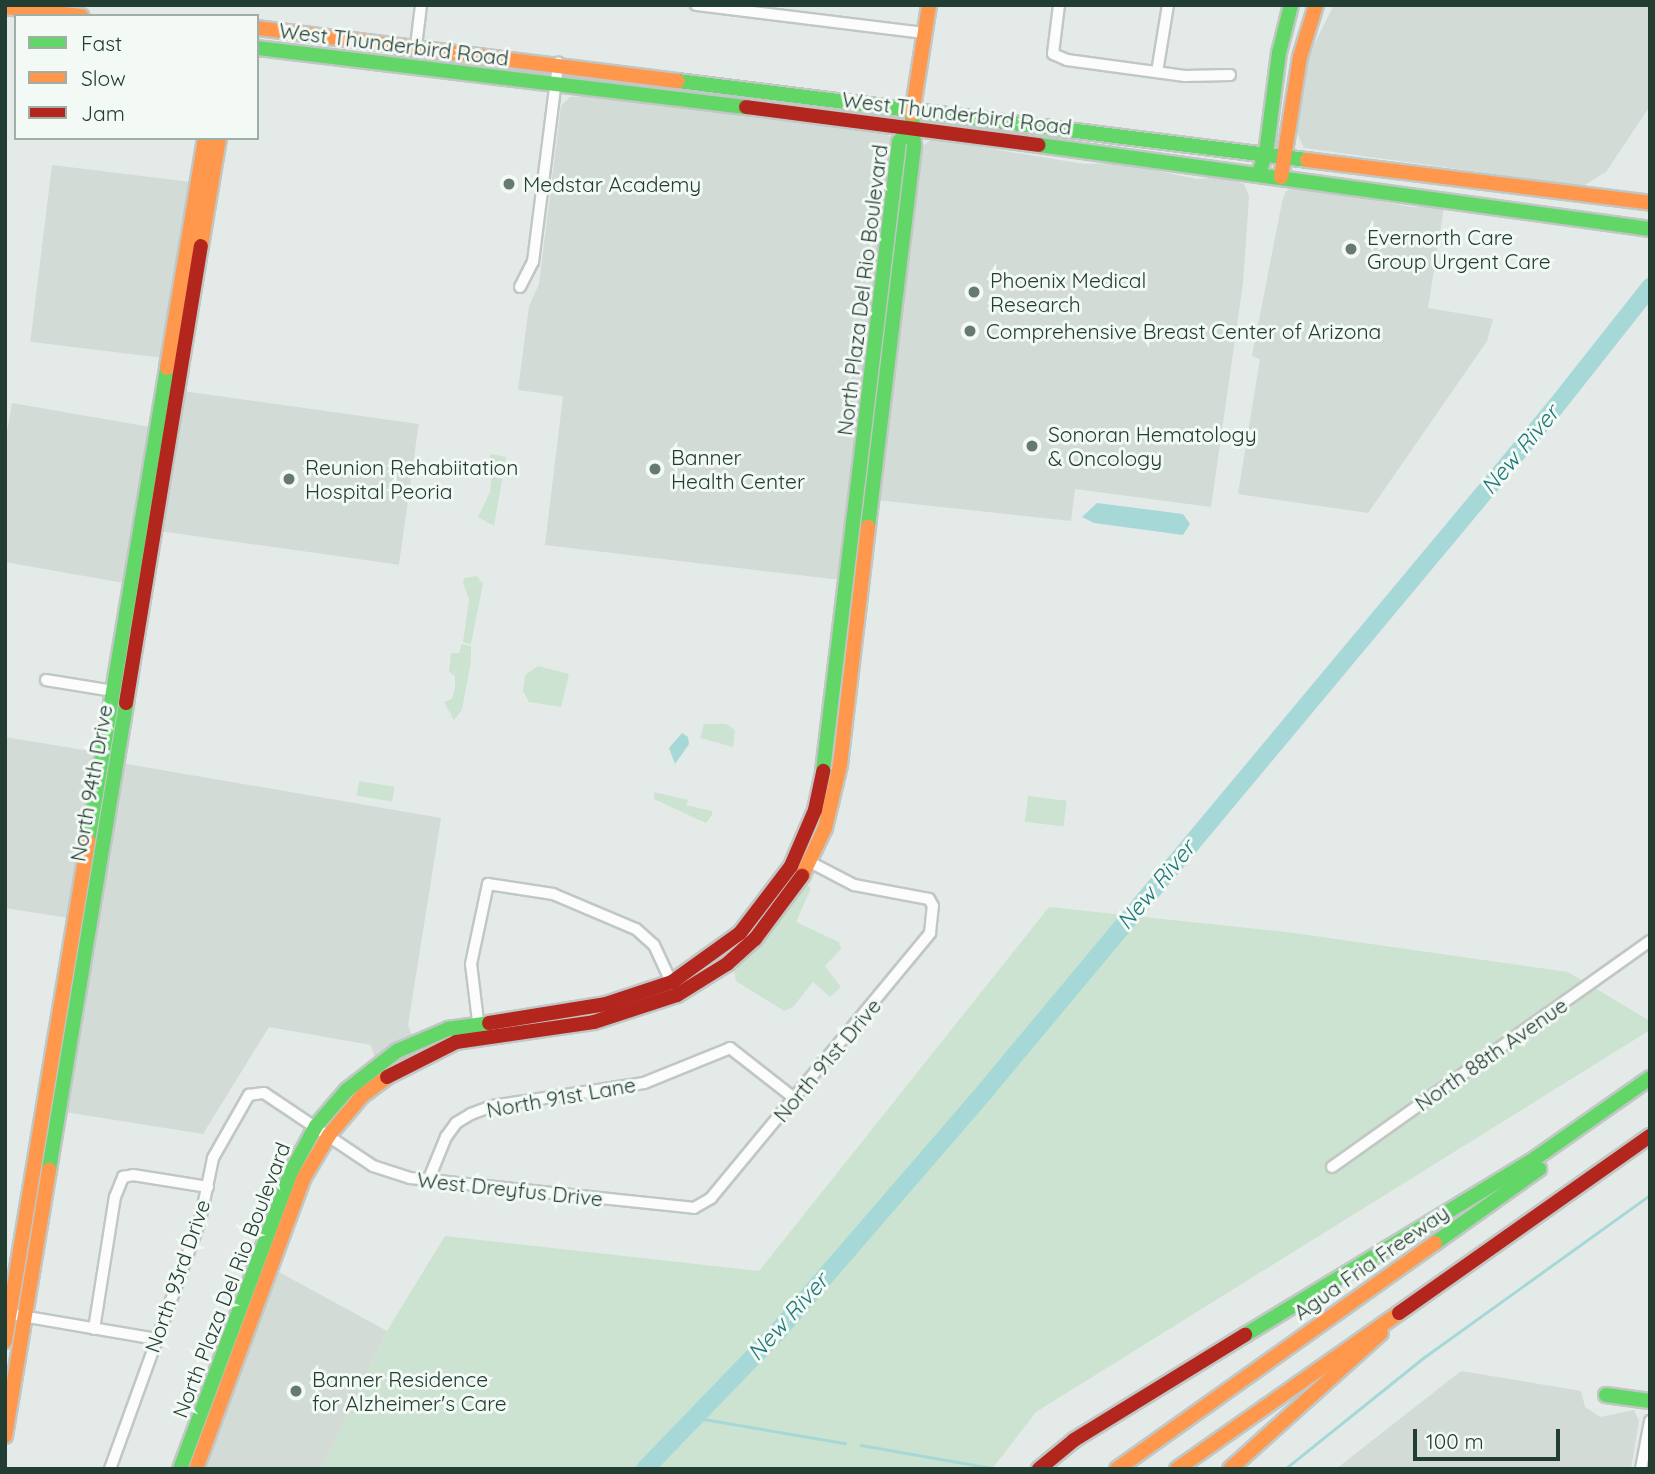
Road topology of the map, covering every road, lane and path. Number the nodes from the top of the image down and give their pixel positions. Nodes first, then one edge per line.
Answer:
1 (421, 5) edge
2 (696, 5) edge
3 (929, 5) edge
4 (1059, 5) edge
5 (1168, 5) edge
6 (1291, 5) edge
7 (5, 7) edge
8 (1313, 8) edge
9 (63, 14) edge
10 (259, 28) edge
11 (925, 33) junction
12 (416, 46) junction
13 (259, 48) edge
14 (342, 57) junction
15 (558, 63) junction
16 (1157, 72) junction
17 (1230, 75) dead end
18 (555, 85) junction
19 (913, 107) junction
20 (910, 127) junction
21 (205, 140) edge
22 (218, 140) edge
23 (1266, 154) junction
24 (1285, 157) junction
25 (207, 167) junction
26 (1258, 174) junction
27 (1281, 177) junction
28 (1650, 203) edge
29 (1650, 229) edge
30 (887, 244) junction
31 (903, 247) junction
32 (520, 287) dead end
33 (167, 364) junction
34 (182, 366) junction
35 (870, 380) junction
36 (886, 382) junction
37 (164, 427) junction
38 (859, 471) junction
39 (875, 473) junction
40 (856, 567) junction
41 (837, 652) junction
42 (853, 653) junction
43 (46, 680) dead end
44 (120, 692) junction
45 (822, 812) junction
46 (810, 863) junction
47 (761, 922) junction
48 (1650, 941) edge
49 (674, 988) junction
50 (478, 1021) junction
51 (401, 1058) junction
52 (1650, 1078) edge
53 (1650, 1090) edge
54 (256, 1091) joint
55 (794, 1098) junction
56 (323, 1130) junction
57 (1650, 1136) edge
58 (1332, 1167) dead end
59 (428, 1181) junction
60 (208, 1187) junction
61 (702, 1204) joint
62 (1410, 1303) junction
63 (17, 1315) junction
64 (94, 1329) junction
65 (156, 1339) junction
66 (5, 1342) edge
67 (1606, 1395) dead end
68 (1650, 1401) edge
69 (1650, 1421) edge
70 (5, 1436) edge
71 (110, 1469) edge
72 (180, 1469) edge
73 (196, 1469) edge
74 (1039, 1469) edge
75 (1116, 1469) edge
76 (1177, 1469) edge
77 (1230, 1469) edge
78 (1642, 1469) edge

1 - 12 street
2 - 11 street
3 - 11 main road, North Plaza Del Rio Boulevard
4 - 16 street
5 - 16 street
6 - 23 main road
7 - 9 main road
8 - 24 main road
10 - 12 main road, West Thunderbird Road
11 - 19 main road, North Plaza Del Rio Boulevard
12 - 14 main road
12 - 15 main road, West Thunderbird Road
13 - 14 main road, West Thunderbird Road
14 - 18 main road, West Thunderbird Road
15 - 18 street
15 - 19 main road, West Thunderbird Road
16 - 17 street
18 - 20 main road, West Thunderbird Road
18 - 32 street
19 - 20 main road, North Plaza Del Rio Boulevard
19 - 23 main road, West Thunderbird Road
20 - 26 main road, West Thunderbird Road
20 - 30 main road, North Plaza Del Rio Boulevard
20 - 31 main road, North Plaza Del Rio Boulevard
21 - 25 main road, North 94th Drive
22 - 25 main road, North 94th Drive
23 - 24 main road, West Thunderbird Road
23 - 26 main road
24 - 27 main road
24 - 28 main road, West Thunderbird Road
25 - 33 main road, North 94th Drive
25 - 34 main road, North 94th Drive
26 - 27 main road, West Thunderbird Road
27 - 29 main road, West Thunderbird Road
30 - 31 main road
30 - 35 main road, North Plaza Del Rio Boulevard
31 - 36 main road, North Plaza Del Rio Boulevard
33 - 34 main road
33 - 37 main road, North 94th Drive
34 - 37 main road, North 94th Drive
35 - 36 main road
35 - 38 main road, North Plaza Del Rio Boulevard
36 - 39 main road, North Plaza Del Rio Boulevard
37 - 44 main road, North 94th Drive
38 - 39 main road
38 - 40 main road, North Plaza Del Rio Boulevard
39 - 40 main road, North Plaza Del Rio Boulevard
40 - 41 main road, North Plaza Del Rio Boulevard
40 - 42 main road, North Plaza Del Rio Boulevard
41 - 42 main road
41 - 45 main road, North Plaza Del Rio Boulevard
42 - 45 main road, North Plaza Del Rio Boulevard
43 - 44 street
44 - 63 main road, North 94th Drive
45 - 46 main road, North Plaza Del Rio Boulevard
45 - 47 main road, North Plaza Del Rio Boulevard
46 - 47 main road, North Plaza Del Rio Boulevard
46 - 55 street, North 91st Drive
47 - 49 main road, North Plaza Del Rio Boulevard
48 - 58 street, North 88th Avenue
49 - 50 main road, North Plaza Del Rio Boulevard
49 - 50 street
49 - 51 main road, North Plaza Del Rio Boulevard
50 - 51 main road, North Plaza Del Rio Boulevard
51 - 56 main road, North Plaza Del Rio Boulevard
52 - 74 main road
53 - 75 main road, Agua Fria Freeway
54 - 56 street, West Dreyfus Drive
54 - 60 street, North 93rd Drive
55 - 59 street, North 91st Lane
55 - 61 street, North 91st Drive
56 - 59 street, West Dreyfus Drive
56 - 72 main road, North Plaza Del Rio Boulevard
56 - 73 main road, North Plaza Del Rio Boulevard
57 - 62 main road
59 - 61 street, West Dreyfus Drive
60 - 64 street
60 - 65 street, North 93rd Drive
62 - 76 main road
62 - 77 main road
63 - 64 street
63 - 66 main road, North 94th Drive
63 - 70 main road, North 94th Drive
64 - 65 street
65 - 71 street, North 93rd Drive
67 - 68 main road
69 - 78 street

